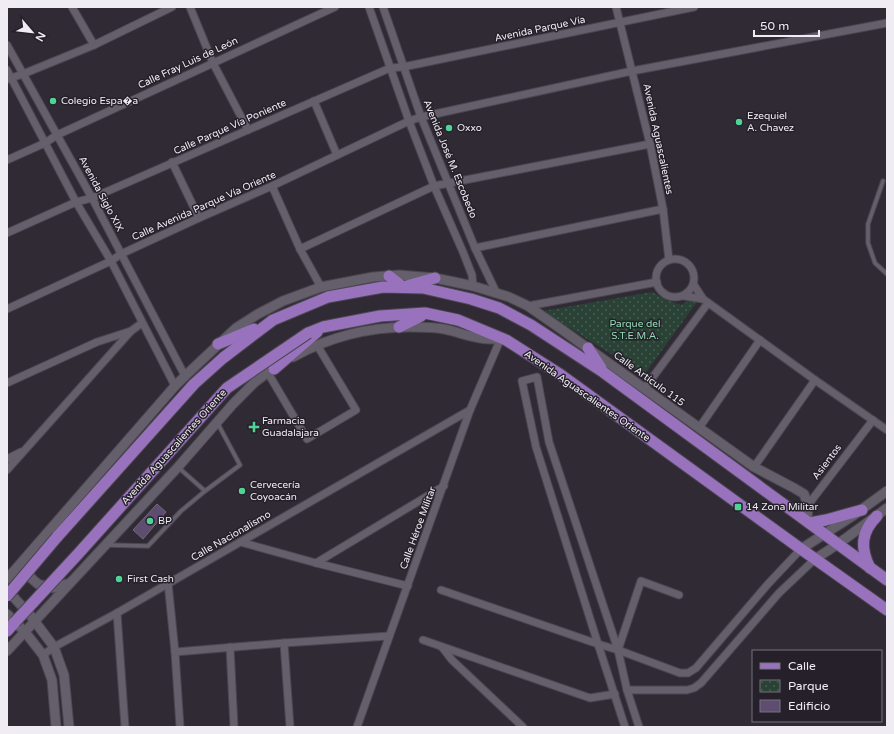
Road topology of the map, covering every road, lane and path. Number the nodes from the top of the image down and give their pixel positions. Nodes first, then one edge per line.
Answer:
1 (72, 7) edge
2 (172, 7) edge
3 (190, 7) edge
4 (335, 7) edge
5 (369, 7) edge
6 (383, 7) edge
7 (616, 7) edge
8 (694, 7) edge
9 (620, 23) junction
10 (887, 23) edge
11 (7, 45) edge
12 (94, 45) junction
13 (213, 62) junction
14 (403, 67) junction
15 (390, 68) junction
16 (7, 70) edge
17 (632, 70) junction
18 (23, 74) junction
19 (9, 79) edge
20 (314, 101) junction
21 (421, 117) junction
22 (409, 121) junction
23 (248, 130) junction
24 (57, 135) junction
25 (45, 143) junction
26 (650, 144) junction
27 (337, 155) junction
28 (7, 160) edge
29 (172, 162) junction
30 (882, 181) dead end
31 (448, 183) junction
32 (272, 186) junction
33 (434, 186) junction
34 (92, 198) junction
35 (76, 202) junction
36 (663, 209) junction
37 (199, 218) junction
38 (7, 233) edge
39 (475, 248) junction
40 (300, 249) junction
41 (121, 254) junction
42 (669, 260) junction
43 (111, 261) junction
44 (887, 274) edge
45 (389, 276) junction
46 (435, 278) junction
47 (657, 282) junction
48 (694, 285) junction
49 (473, 286) junction
50 (321, 287) junction
51 (403, 287) junction
52 (496, 292) junction
53 (684, 296) junction
54 (705, 301) junction
55 (528, 306) junction
56 (7, 309) edge
57 (425, 313) junction
58 (273, 320) junction
59 (142, 323) junction
60 (323, 327) junction
61 (398, 327) junction
62 (131, 331) junction
63 (501, 338) junction
64 (760, 340) junction
65 (218, 344) junction
66 (317, 345) junction
67 (588, 348) junction
68 (271, 371) junction
69 (603, 372) junction
70 (185, 376) junction
71 (816, 380) junction
72 (7, 383) edge
73 (175, 386) junction
74 (644, 389) junction
75 (470, 410) junction
76 (873, 420) junction
77 (217, 422) junction
78 (698, 428) junction
79 (887, 430) edge
80 (549, 442) junction
81 (536, 447) junction
82 (25, 450) junction
83 (7, 459) edge
84 (178, 467) junction
85 (754, 468) junction
86 (7, 470) edge
87 (444, 486) junction
88 (205, 491) junction
89 (887, 491) edge
90 (808, 505) junction
91 (887, 508) edge
92 (862, 510) junction
93 (877, 516) junction
94 (808, 522) junction
95 (825, 534) junction
96 (240, 542) junction
97 (838, 544) junction
98 (105, 545) junction
99 (801, 549) junction
100 (28, 555) junction
101 (815, 559) junction
102 (316, 563) junction
103 (870, 568) junction
104 (7, 579) edge
105 (887, 580) edge
106 (70, 583) junction
107 (168, 583) junction
108 (408, 586) junction
109 (7, 590) edge
110 (441, 590) dead end
111 (679, 595) dead end
112 (7, 596) edge
113 (887, 610) edge
114 (117, 613) junction
115 (7, 614) edge
116 (35, 622) junction
117 (7, 631) edge
118 (25, 632) junction
119 (389, 636) junction
120 (423, 640) dead end
121 (284, 643) junction
122 (598, 644) junction
123 (54, 647) junction
124 (230, 647) junction
125 (442, 647) junction
126 (618, 650) junction
127 (7, 651) edge
128 (175, 652) junction
129 (43, 655) junction
130 (627, 690) junction
131 (614, 694) junction
132 (56, 727) edge
133 (69, 727) edge
134 (125, 727) edge
135 (180, 727) edge
136 (234, 727) edge
137 (290, 727) edge
138 (357, 727) edge
139 (523, 727) edge
140 (626, 727) edge
141 (639, 727) edge

1 - 12 street
2 - 12 street
3 - 13 street
4 - 13 street, Calle Fray Luis de León
5 - 15 street
6 - 14 street, Avenida José M. Escobedo
7 - 9 street, Avenida Aguascalientes
8 - 9 street, Avenida Parque Vía
9 - 14 street, Avenida Parque Vía
9 - 17 street, Avenida Aguascalientes
10 - 17 street
11 - 18 street, Avenida Siglo XIX
12 - 18 street
13 - 23 street
13 - 24 street, Calle Fray Luis de León
14 - 15 street, Avenida Parque Vía
14 - 21 street, Avenida José M. Escobedo
15 - 20 street, Calle Parque Vía Poniente
15 - 22 street
16 - 19 street
17 - 21 street, Calle Avenida Parque Vía Oriente
17 - 26 street, Avenida Aguascalientes
18 - 19 street
18 - 24 street, Avenida Siglo XIX
19 - 25 street
20 - 23 street, Calle Parque Vía Poniente
20 - 27 street
21 - 22 street, Calle Avenida Parque Vía Oriente
21 - 31 street, Avenida José M. Escobedo
22 - 27 street, Calle Avenida Parque Vía Oriente
22 - 33 street
23 - 29 street, Calle Parque Vía Poniente
24 - 25 street, Calle Fray Luis de León
24 - 34 street, Avenida Siglo XIX
25 - 28 street, Calle Fray Luis de León
25 - 35 street
26 - 31 street
26 - 36 street, Avenida Aguascalientes
27 - 32 street, Calle Avenida Parque Vía Oriente
29 - 34 street, Calle Parque Vía Poniente
29 - 37 street
30 - 44 lane
31 - 33 street
31 - 39 street, Avenida José M. Escobedo
32 - 37 street, Calle Avenida Parque Vía Oriente
32 - 40 street
33 - 40 street
33 - 49 street
34 - 35 street, Calle Parque Vía Poniente
34 - 41 street, Avenida Siglo XIX
35 - 38 street, Calle Parque Vía Poniente
35 - 43 street
36 - 39 street
36 - 42 street, Avenida Aguascalientes
37 - 41 street, Calle Avenida Parque Vía Oriente
39 - 52 street, Avenida José M. Escobedo
40 - 50 street
41 - 43 street, Calle Avenida Parque Vía Oriente
41 - 70 street, Avenida Siglo XIX
42 - 47 street
42 - 48 street
43 - 56 street, Calle Avenida Parque Vía Oriente
43 - 59 street
45 - 46 street, Calle Artículo 115
45 - 50 street, Calle Artículo 115
45 - 51 main road
46 - 49 street, Calle Artículo 115
46 - 51 main road
47 - 53 street
47 - 55 street
48 - 53 street
48 - 54 street
49 - 52 street, Calle Artículo 115
50 - 65 street, Calle Artículo 115
51 - 58 main road
51 - 69 main road
52 - 55 street, Calle Artículo 115
53 - 54 street
54 - 64 street
54 - 74 street
55 - 67 street, Calle Artículo 115
57 - 60 main road, Avenida Aguascalientes Oriente
57 - 61 main road
57 - 63 main road, Avenida Aguascalientes Oriente
58 - 65 main road
58 - 112 main road, bridge
59 - 62 street
59 - 73 street
60 - 68 main road
60 - 117 main road, Avenida Aguascalientes Oriente, bridge
61 - 63 street
61 - 66 street
62 - 72 street
62 - 82 street
63 - 75 street, Calle Héroe Militar
63 - 99 main road, Avenida Aguascalientes Oriente
64 - 71 street
64 - 78 street
65 - 70 street, Calle Artículo 115
66 - 68 street
66 - 68 street
67 - 69 main road
67 - 74 street, Calle Artículo 115
68 - 77 street
69 - 94 main road
70 - 73 street
71 - 76 street
71 - 85 street
73 - 100 street
74 - 78 street, Calle Artículo 115
75 - 87 street, Calle Héroe Militar
75 - 96 street, Calle Nacionalismo
76 - 79 street
76 - 90 street, Asientos
77 - 84 street
77 - 88 lane
78 - 85 street, Calle Artículo 115
80 - 81 street
80 - 81 street
80 - 126 street
81 - 122 street
82 - 83 street
82 - 86 street
84 - 88 lane
84 - 98 street
85 - 90 street, Calle Artículo 115
87 - 102 street
87 - 108 street, Calle Héroe Militar
88 - 98 lane
89 - 92 street
90 - 94 street
91 - 93 street
92 - 94 main road
92 - 95 street
93 - 97 street
93 - 103 main road
94 - 95 main road
95 - 97 main road
95 - 99 street
96 - 102 street
96 - 107 street, Calle Nacionalismo
97 - 101 street
97 - 103 main road
98 - 106 street
99 - 101 main road, Avenida Aguascalientes Oriente
99 - 126 street
100 - 104 street
100 - 106 street
101 - 113 main road, Avenida Aguascalientes Oriente
101 - 130 street
102 - 108 street
103 - 105 main road
106 - 116 street
107 - 114 street, Calle Nacionalismo
107 - 128 street
108 - 119 street, Calle Héroe Militar
109 - 116 street
110 - 122 street
111 - 126 street
114 - 123 street, Calle Nacionalismo
114 - 134 street
115 - 118 street
116 - 118 street
116 - 123 street
118 - 127 street
118 - 129 street
119 - 121 street
119 - 138 street, Calle Héroe Militar
120 - 125 street
121 - 124 street
121 - 137 street
122 - 126 street
122 - 131 street
123 - 129 street, Calle Nacionalismo
123 - 133 street
124 - 128 street
124 - 136 street
125 - 131 street
125 - 139 street
126 - 130 street
128 - 135 street
129 - 132 street
130 - 141 street
131 - 140 street

